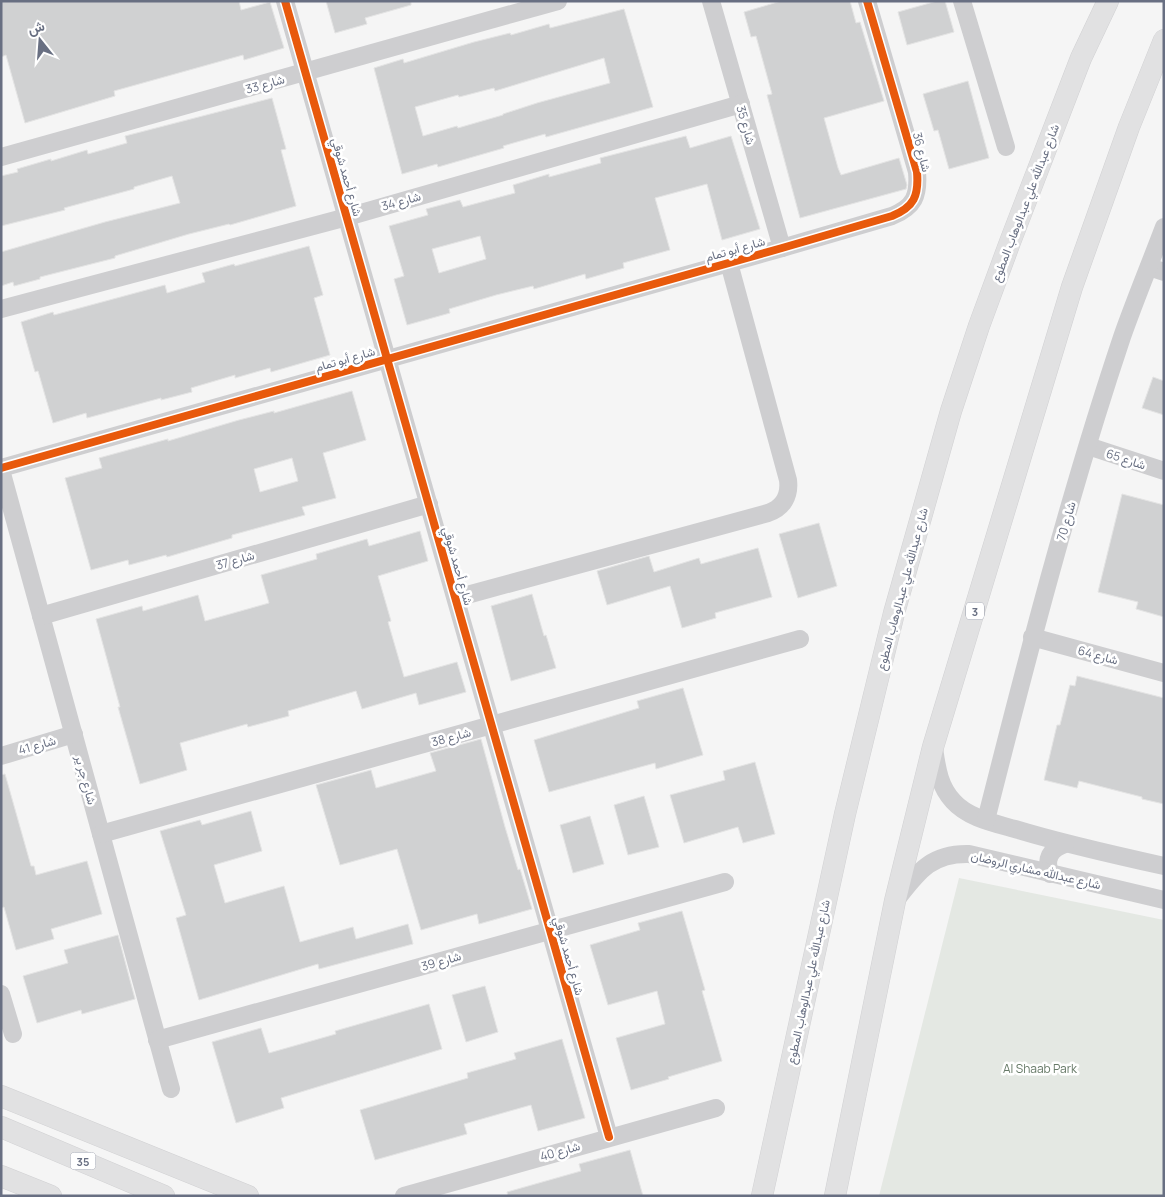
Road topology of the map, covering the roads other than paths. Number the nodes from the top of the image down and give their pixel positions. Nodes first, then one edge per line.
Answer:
1 (286, 1) edge
2 (558, 1) edge
3 (711, 1) edge
4 (867, 1) edge
5 (962, 1) edge
6 (1094, 1) edge
7 (1108, 1) edge
8 (1164, 40) edge
9 (1081, 58) junction
10 (306, 72) junction
11 (741, 104) junction
12 (1006, 147) dead end
13 (1, 157) edge
14 (347, 217) junction
15 (1164, 227) edge
16 (782, 248) junction
17 (729, 263) junction
18 (1156, 269) edge
19 (1, 309) edge
20 (387, 359) junction
21 (1088, 446) junction
22 (1, 469) edge
23 (1164, 472) edge
24 (429, 504) junction
25 (456, 598) junction
26 (41, 616) junction
27 (1032, 637) junction
28 (800, 639) dead end
29 (1164, 673) edge
30 (492, 725) junction
31 (74, 734) junction
32 (933, 747) junction
33 (1, 756) edge
34 (986, 820) junction
35 (101, 834) junction
36 (1064, 844) junction
37 (1164, 866) edge
38 (1050, 874) junction
39 (725, 882) dead end
40 (1164, 900) edge
41 (896, 902) junction
42 (550, 930) junction
43 (1, 994) edge
44 (13, 1034) dead end
45 (157, 1040) junction
46 (171, 1089) dead end
47 (1, 1096) edge
48 (716, 1108) dead end
49 (1, 1127) edge
50 (609, 1137) junction
51 (768, 1165) junction
52 (1, 1176) edge
53 (838, 1189) edge
54 (51, 1196) edge
55 (164, 1196) edge
56 (248, 1196) edge
57 (404, 1196) edge
58 (758, 1196) edge
59 (762, 1196) edge

1 - 10 street, شارع أحمد شوقي
2 - 10 street, شارع 33
3 - 11 street, شارع 35
4 - 16 street, شارع 36
5 - 12 street
6 - 9 main road
7 - 9 main road, شارع عبدالله علي عبدالوهاب المطوع
8 - 32 main road, 3
9 - 51 main road, شارع عبدالله علي عبدالوهاب المطوع
10 - 13 street, شارع 33
10 - 14 street, شارع أحمد شوقي
11 - 14 street, شارع 34
11 - 16 street, شارع 35
14 - 19 street, شارع 34
14 - 20 street, شارع أحمد شوقي
15 - 18 street, شارع 70
16 - 17 street, شارع أبو تمام
17 - 20 street, شارع أبو تمام
17 - 25 street
18 - 21 street, شارع 70
20 - 22 street, شارع أبو تمام
20 - 24 street, شارع أحمد شوقي
21 - 23 street, شارع 65
21 - 27 street, شارع 70
22 - 26 street, شارع جر ير
24 - 25 street, شارع أحمد شوقي
24 - 26 street, شارع 37
25 - 30 street, شارع أحمد شوقي
26 - 31 street, شارع جر ير
27 - 29 street, شارع 64
27 - 34 street, شارع 70
28 - 30 street, شارع 38
30 - 35 street, شارع 38
30 - 42 street, شارع أحمد شوقي
31 - 33 street, شارع 41
31 - 35 street, شارع جر ير
32 - 34 street
32 - 41 main road, 3
34 - 36 street
35 - 45 street, شارع جر ير
36 - 37 street
36 - 38 street
38 - 40 street, شارع عبدالله مشاري الروضان
38 - 41 street, شارع عبدالله مشاري الروضان
39 - 42 street, شارع 39
41 - 53 main road, 3
42 - 45 street, شارع 39
42 - 50 street, شارع أحمد شوقي
43 - 44 street
45 - 46 street, شارع جر ير
47 - 56 main road
48 - 50 street, شارع 40
49 - 55 main road, 35
50 - 57 street, شارع 40
51 - 58 main road
51 - 59 main road, شارع عبدالله علي عبدالوهاب المطوع
52 - 54 main road

